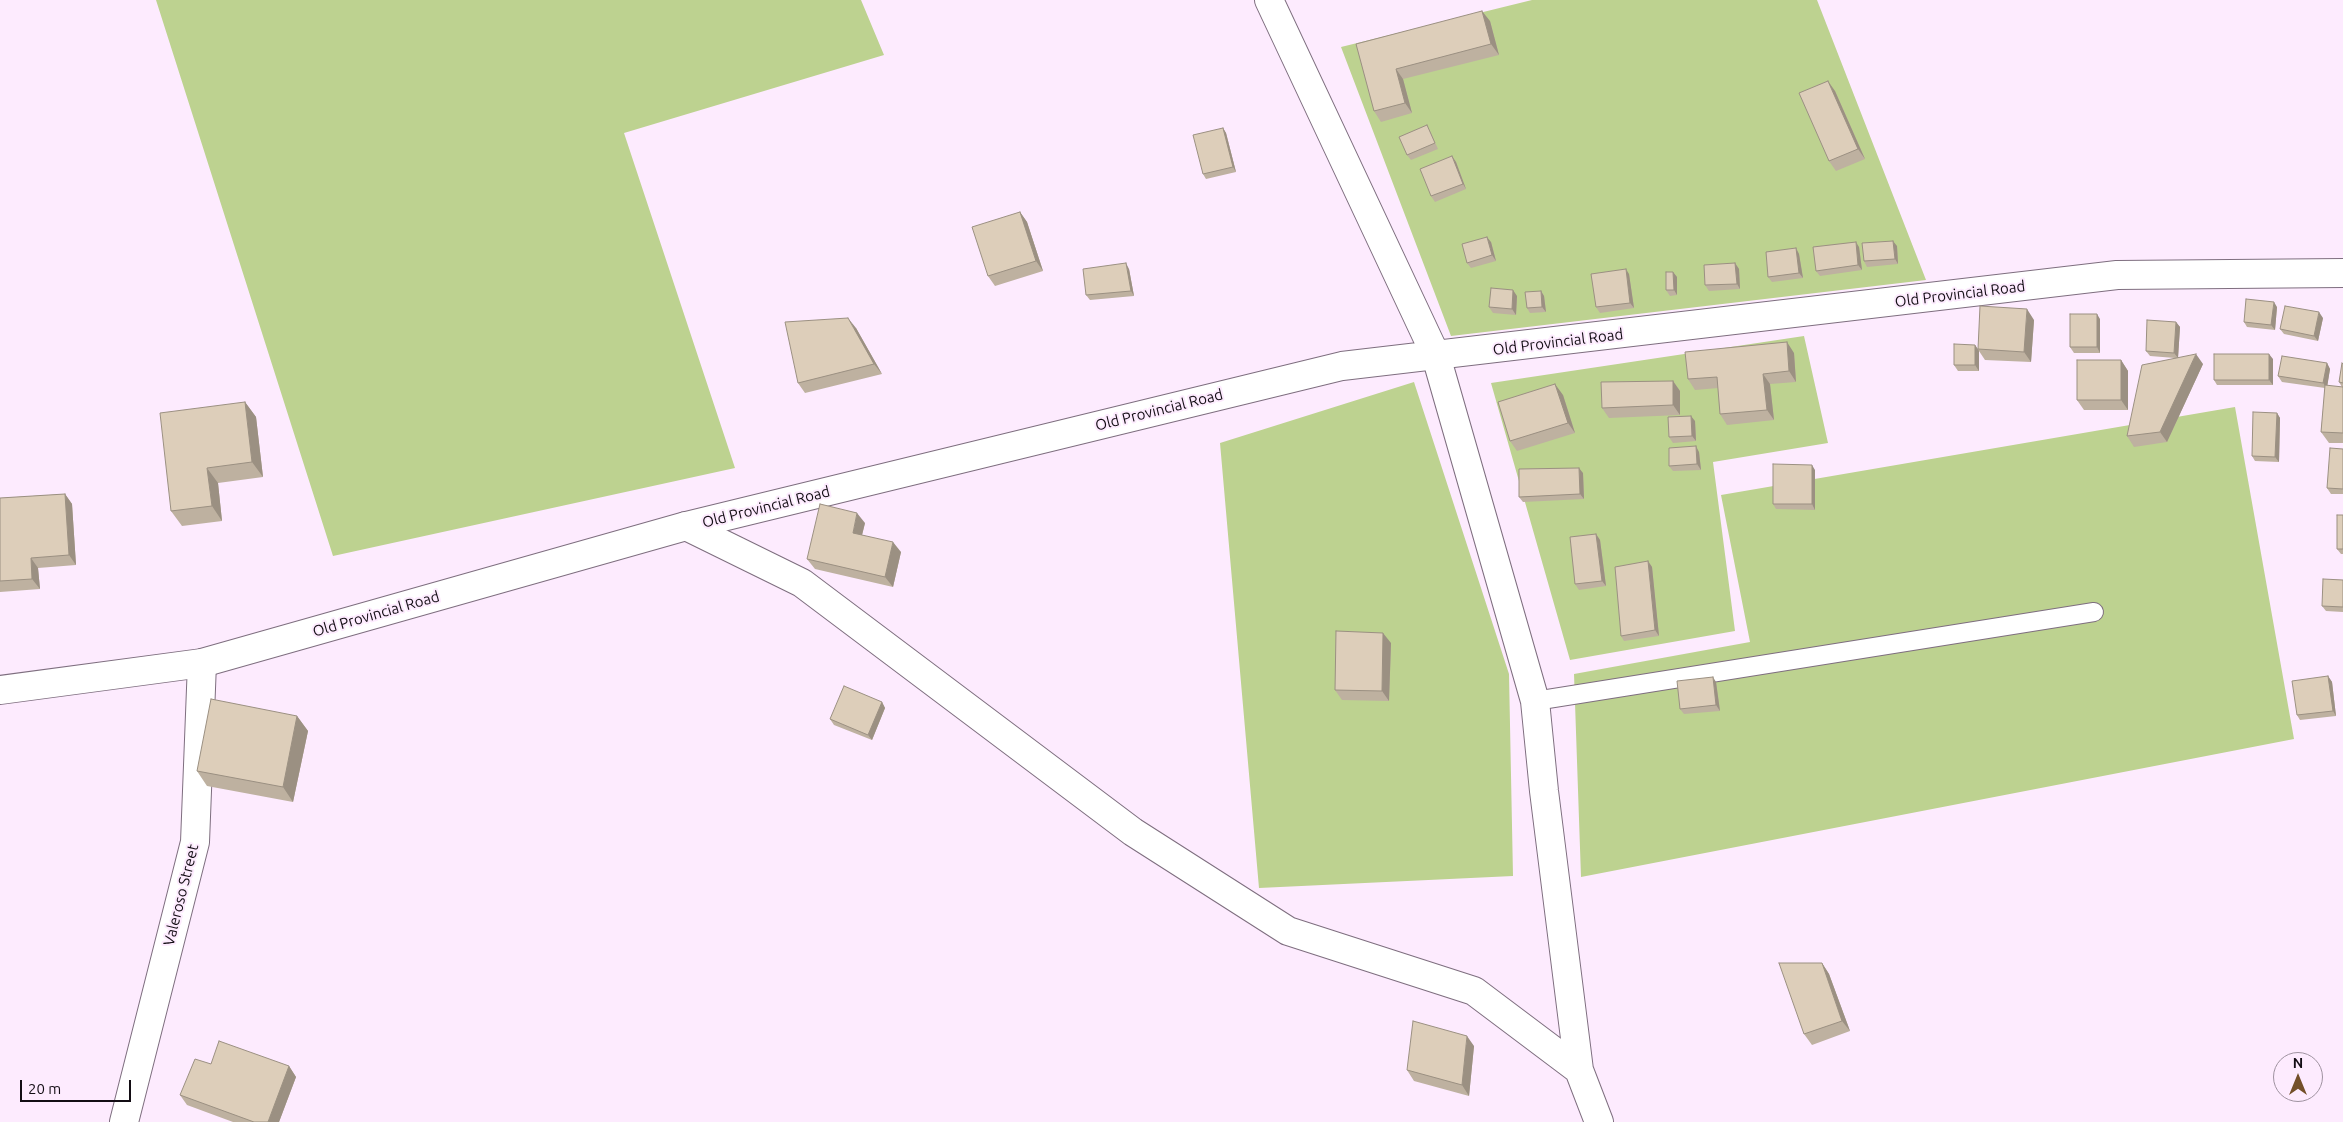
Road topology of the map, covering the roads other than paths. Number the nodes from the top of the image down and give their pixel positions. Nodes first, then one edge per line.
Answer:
1 (1269, 0) edge
2 (2343, 273) edge
3 (1436, 356) junction
4 (686, 526) junction
5 (2094, 612) dead end
6 (202, 663) junction
7 (0, 690) edge
8 (1535, 701) junction
9 (1579, 1070) junction
10 (1595, 1111) edge
11 (124, 1122) edge

1 - 3 street
2 - 3 street, Old Provincial Road
3 - 4 street, Old Provincial Road
3 - 8 street
4 - 6 street, Old Provincial Road
4 - 9 street
5 - 8 lane
6 - 7 street, Old Provincial Road
6 - 11 street, Valeroso Street
8 - 9 street
9 - 10 street

